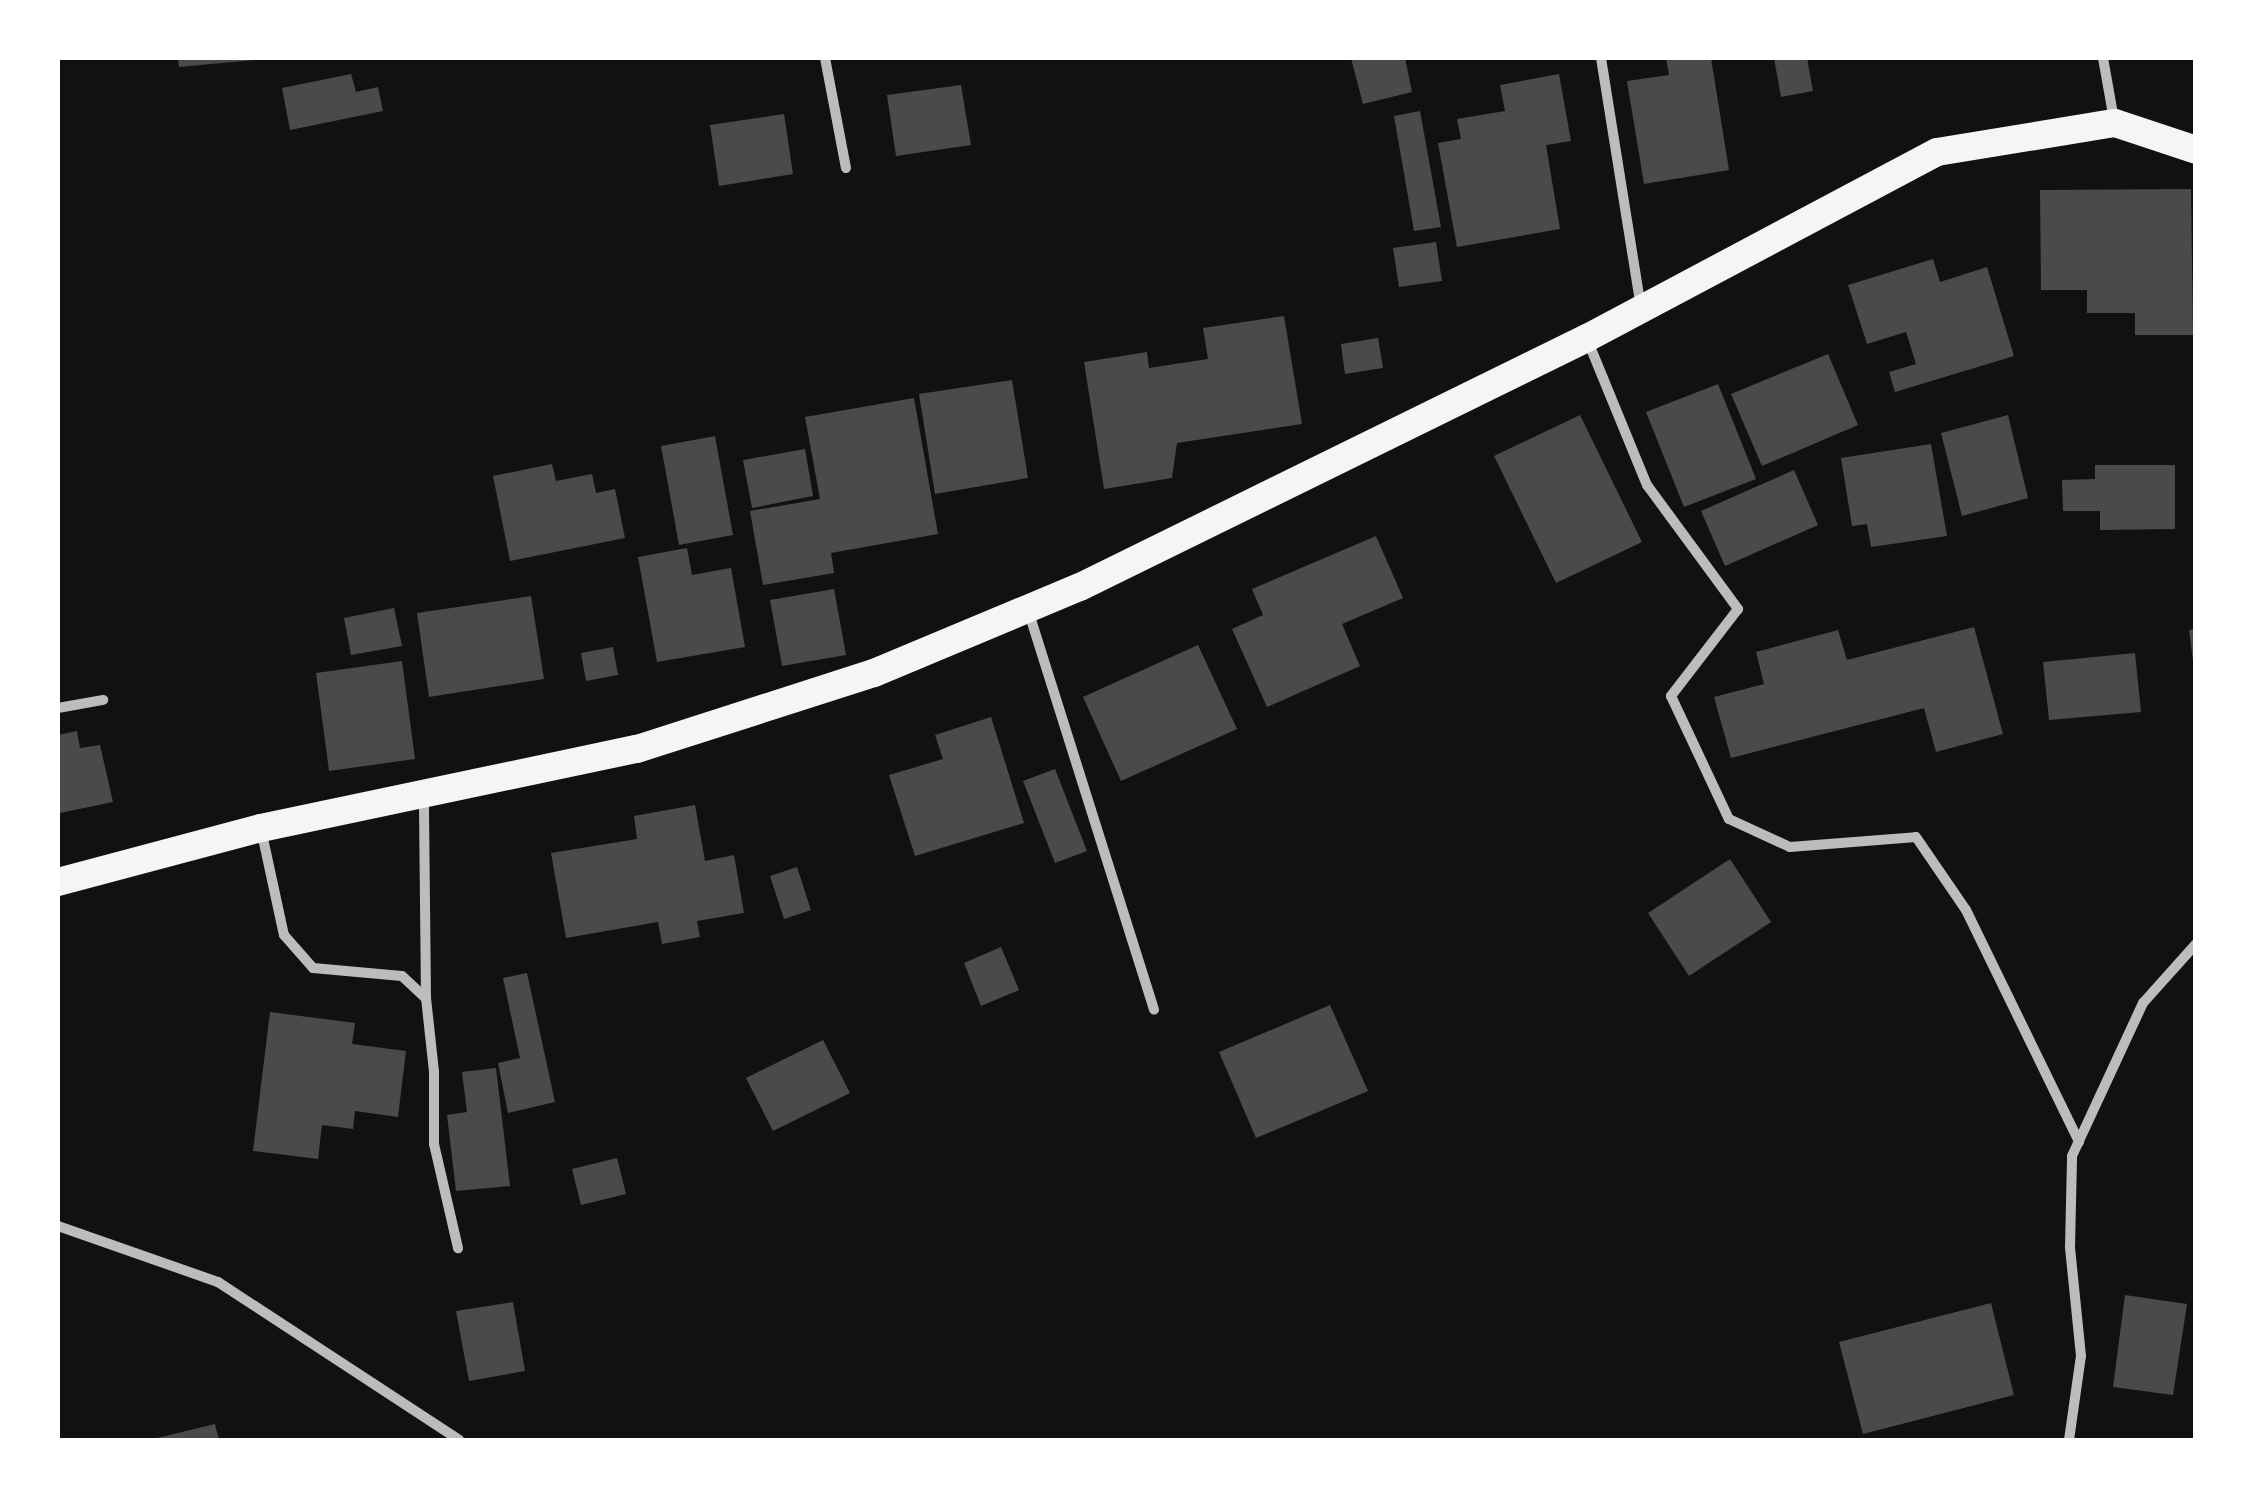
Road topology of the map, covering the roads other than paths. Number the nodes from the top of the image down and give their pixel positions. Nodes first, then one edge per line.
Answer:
1 (824, 58) edge
2 (1601, 58) edge
3 (2103, 58) edge
4 (2115, 123) junction
5 (2196, 150) edge
6 (846, 168) dead end
7 (1642, 308) junction
8 (1587, 338) junction
9 (1028, 609) junction
10 (103, 700) dead end
11 (58, 708) edge
12 (424, 793) junction
13 (261, 828) junction
14 (58, 882) edge
15 (2196, 944) edge
16 (426, 998) junction
17 (1154, 1010) dead end
18 (2079, 1142) junction
19 (58, 1226) edge
20 (458, 1248) dead end
21 (459, 1440) edge
22 (2069, 1440) edge

1 - 6 street
2 - 7 street
3 - 4 street
4 - 5 highway
4 - 7 highway
7 - 8 highway
8 - 9 highway
8 - 18 street
9 - 12 highway
9 - 17 street
10 - 11 street
12 - 13 highway
12 - 16 street
13 - 14 highway
13 - 16 street
15 - 18 street
16 - 20 street
18 - 22 street
19 - 21 street

